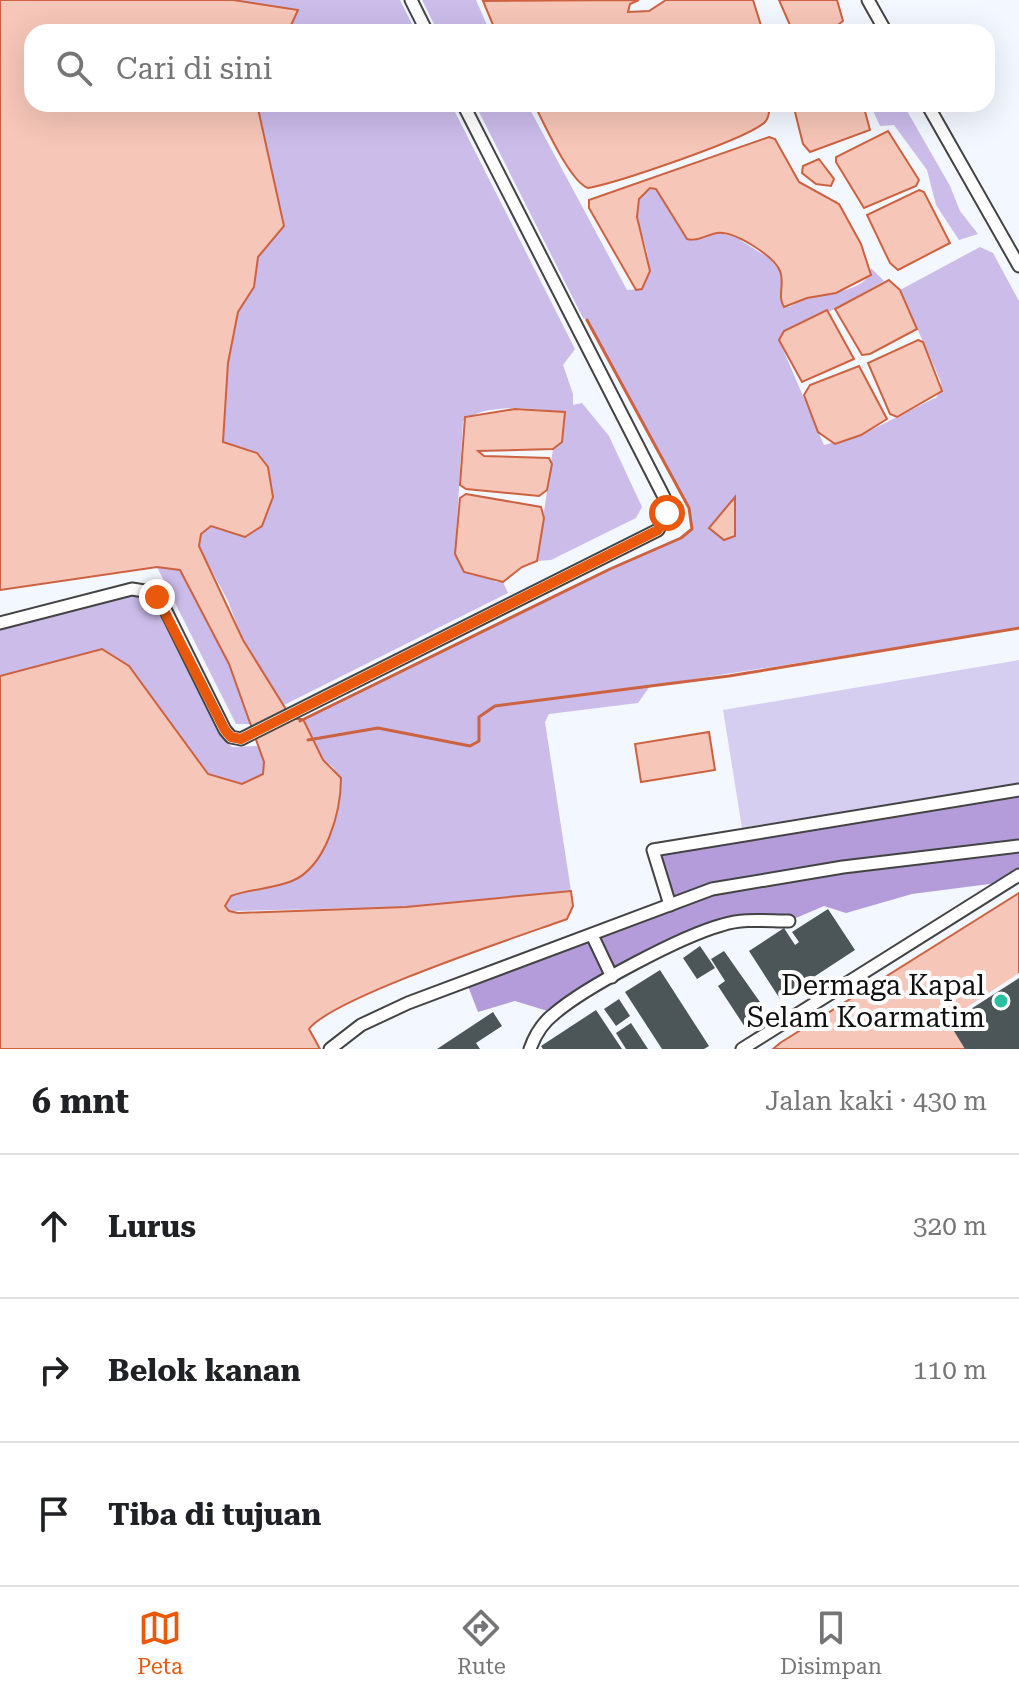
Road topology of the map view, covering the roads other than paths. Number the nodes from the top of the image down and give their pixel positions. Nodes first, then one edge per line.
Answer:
1 (411, 0) edge
2 (868, 0) edge
3 (423, 24) edge
4 (882, 24) edge
5 (467, 112) edge
6 (932, 112) edge
7 (1019, 266) edge
8 (0, 623) edge
9 (1019, 790) edge
10 (1019, 846) edge
11 (1019, 875) edge
12 (670, 905) junction
13 (789, 921) dead end
14 (592, 935) junction
15 (612, 977) junction
16 (331, 1048) edge
17 (530, 1049) edge
18 (742, 1049) edge

1 - 3 lane
2 - 4 lane
5 - 8 lane
6 - 7 lane
9 - 12 lane
10 - 12 lane
11 - 18 lane
12 - 14 lane
13 - 15 lane
14 - 15 lane
14 - 16 lane
15 - 17 lane

